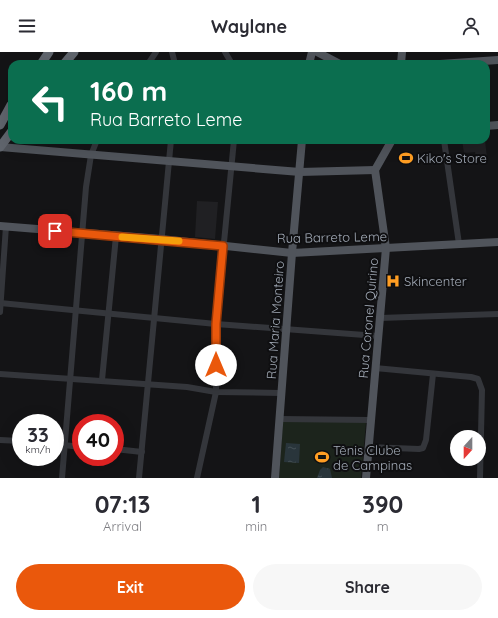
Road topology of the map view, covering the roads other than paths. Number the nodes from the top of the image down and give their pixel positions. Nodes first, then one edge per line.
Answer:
1 (74, 52) edge
2 (316, 52) edge
3 (67, 60) edge
4 (332, 60) edge
5 (8, 109) edge
6 (8, 111) edge
7 (0, 120) edge
8 (0, 125) edge
9 (8, 136) edge
10 (95, 144) edge
11 (171, 144) edge
12 (234, 144) edge
13 (302, 144) edge
14 (390, 144) edge
15 (445, 144) edge
16 (0, 147) edge
17 (91, 155) junction
18 (169, 161) junction
19 (232, 166) junction
20 (375, 170) junction
21 (300, 172) junction
22 (3, 226) edge
23 (82, 233) junction
24 (116, 236) junction
25 (161, 239) junction
26 (498, 242) edge
27 (458, 244) junction
28 (223, 246) junction
29 (386, 248) junction
30 (292, 253) junction
31 (1, 303) edge
32 (76, 311) junction
33 (0, 312) edge
34 (109, 314) junction
35 (498, 314) edge
36 (153, 318) junction
37 (380, 318) junction
38 (216, 324) junction
39 (287, 330) junction
40 (378, 336) junction
41 (375, 368) junction
42 (0, 374) edge
43 (433, 374) junction
44 (70, 378) junction
45 (102, 380) junction
46 (148, 384) junction
47 (216, 392) junction
48 (281, 393) junction
49 (280, 419) junction
50 (370, 420) junction
51 (0, 440) edge
52 (12, 441) edge
53 (64, 445) joint
54 (72, 446) edge
55 (368, 447) junction
56 (124, 450) edge
57 (142, 452) junction
58 (63, 466) edge
59 (62, 478) edge
60 (139, 478) edge
61 (197, 478) edge
62 (275, 478) edge
63 (366, 478) edge
64 (480, 478) edge

1 - 3 highway
2 - 4 main road
5 - 7 highway
6 - 8 highway
9 - 16 highway
10 - 17 street
11 - 18 street
12 - 19 street
13 - 21 main road, Rua Maria Monteiro
14 - 20 main road
15 - 27 street
16 - 17 main road
17 - 18 main road
17 - 23 street
18 - 19 main road
18 - 25 street
19 - 21 main road
19 - 28 street
20 - 21 main road
20 - 29 main road, Rua Coronel Quirino
21 - 30 main road, Rua Maria Monteiro
22 - 23 main road, Rua Barreto Leme
22 - 31 street
23 - 24 main road, Rua Barreto Leme
23 - 32 street
24 - 25 main road, Rua Barreto Leme
24 - 34 street
25 - 28 main road, Rua Barreto Leme
25 - 36 street
26 - 27 main road, Rua Barreto Leme
27 - 29 main road, Rua Barreto Leme
28 - 30 main road, Rua Barreto Leme
28 - 38 street
29 - 30 main road, Rua Barreto Leme
29 - 37 main road, Rua Coronel Quirino
30 - 39 main road, Rua Maria Monteiro
31 - 32 street
31 - 33 street
32 - 34 street
32 - 44 street
34 - 36 street
34 - 45 street
35 - 37 street
36 - 38 street
36 - 46 street
37 - 40 main road, Rua Coronel Quirino
38 - 39 street
38 - 47 street
39 - 40 street
39 - 48 main road, Rua Maria Monteiro
40 - 41 main road, Rua Coronel Quirino
41 - 43 street
41 - 50 main road, Rua Coronel Quirino
42 - 44 street
43 - 55 street
43 - 64 street
44 - 45 street
44 - 53 street
45 - 46 street
46 - 47 street
46 - 57 street
47 - 48 street
47 - 61 street
48 - 49 main road, Rua Maria Monteiro
49 - 50 street
49 - 62 main road, Rua Maria Monteiro
50 - 55 main road, Rua Coronel Quirino
51 - 52 street
53 - 54 street
55 - 63 main road, Rua Coronel Quirino
56 - 57 street
57 - 60 street
58 - 59 street

